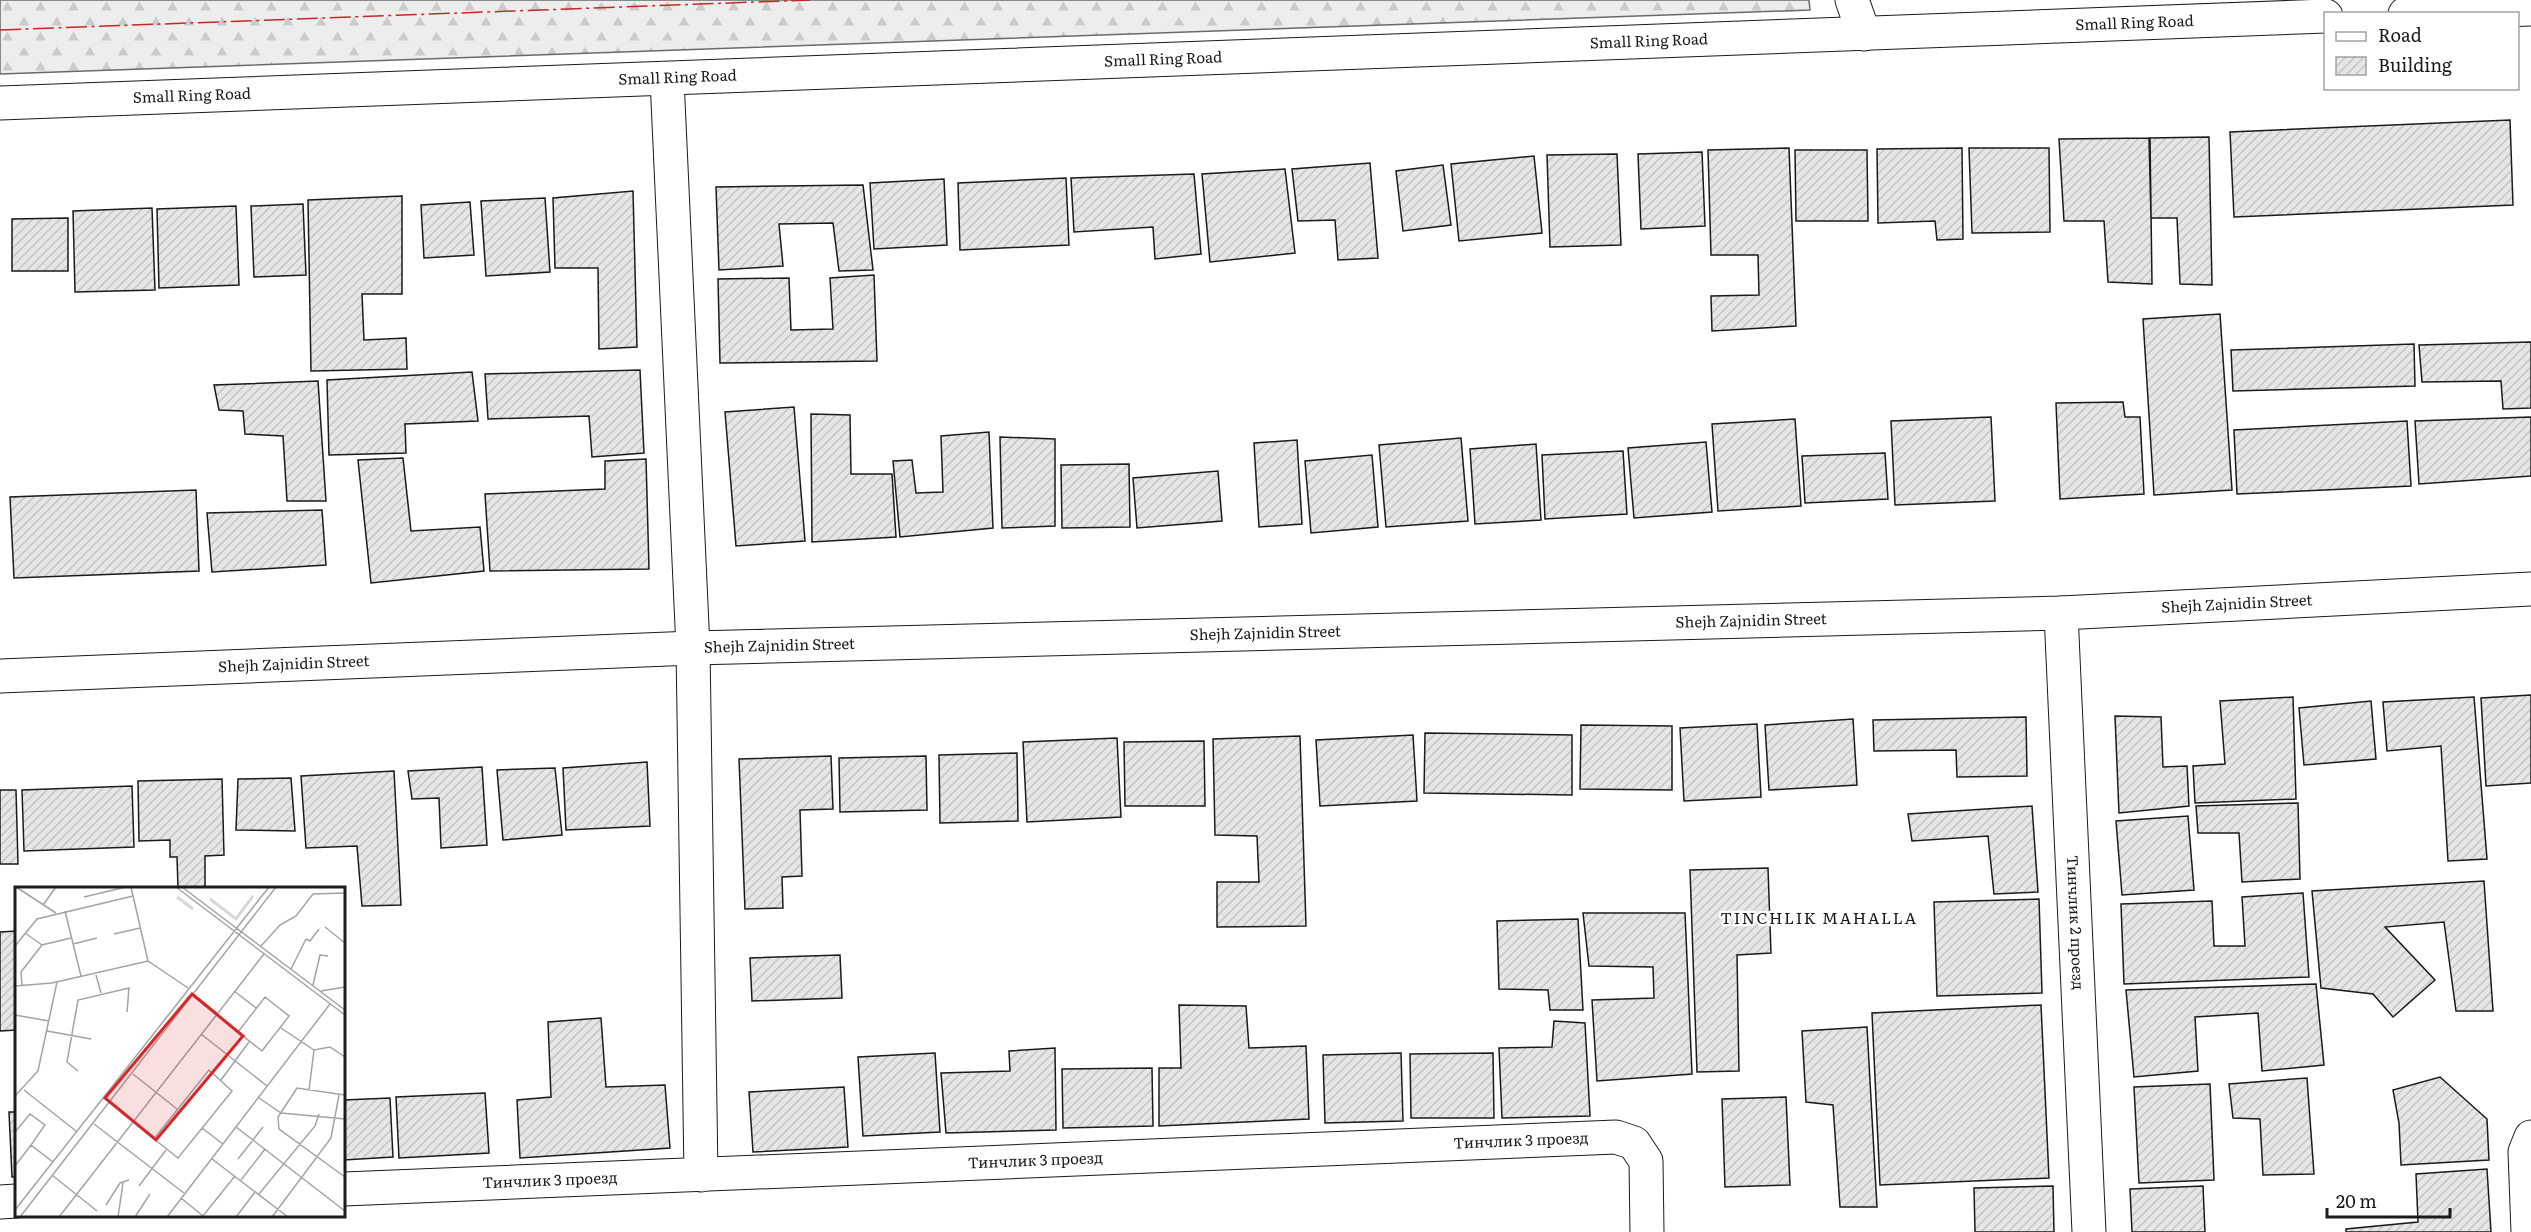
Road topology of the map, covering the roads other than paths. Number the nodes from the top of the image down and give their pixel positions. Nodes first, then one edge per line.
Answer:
1 (1852, 0) edge
2 (2531, 9) edge
3 (2455, 12) edge
4 (2324, 16) edge
5 (1864, 34) junction
6 (667, 78) junction
7 (0, 104) edge
8 (2531, 589) edge
9 (2061, 613) junction
10 (693, 648) junction
11 (0, 676) edge
12 (2531, 1137) edge
13 (701, 1175) junction
14 (345, 1189) edge
15 (15, 1201) edge
16 (0, 1202) edge
17 (1647, 1232) edge
18 (2089, 1232) edge
19 (2528, 1232) edge

1 - 5 main road
2 - 3 main road
4 - 5 main road, Small Ring Road
5 - 6 main road, Small Ring Road
6 - 7 main road, Small Ring Road
6 - 10 main road
8 - 9 main road, Shejh Zajnidin Street
9 - 10 main road, Shejh Zajnidin Street
9 - 18 main road, Тинчлик 2 проезд
10 - 11 main road, Shejh Zajnidin Street
10 - 13 main road
12 - 19 main road
13 - 14 main road, Тинчлик 3 проезд
13 - 17 main road, Тинчлик 3 проезд
15 - 16 main road

